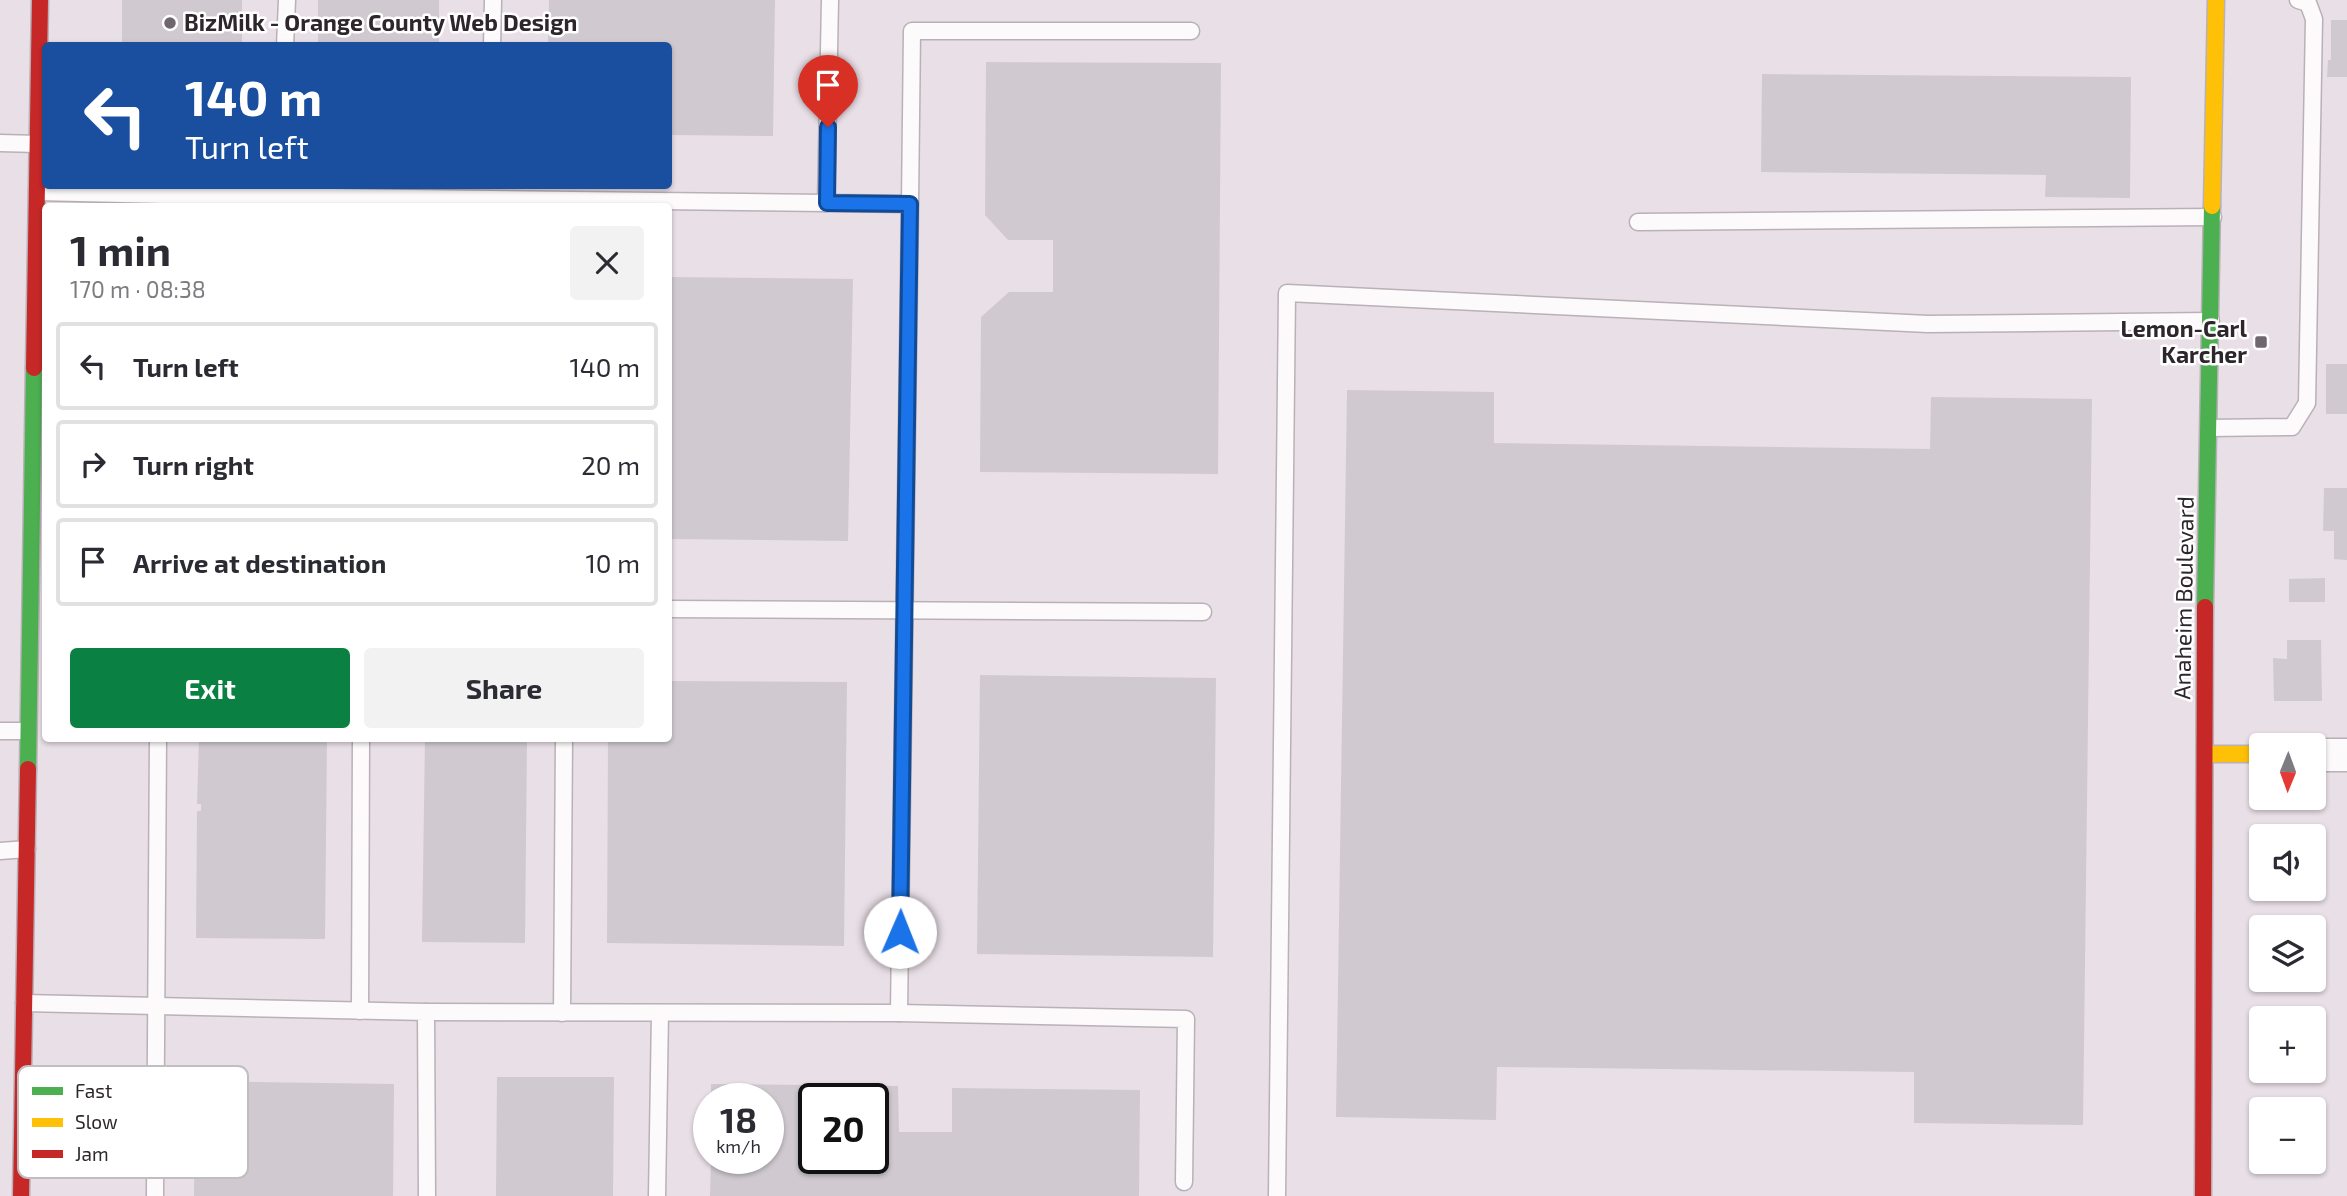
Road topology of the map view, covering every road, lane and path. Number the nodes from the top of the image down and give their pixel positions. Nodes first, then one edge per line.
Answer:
1 (40, 0) edge
2 (287, 0) edge
3 (493, 0) edge
4 (830, 0) edge
5 (2216, 0) edge
6 (2298, 0) edge
7 (1191, 31) dead end
8 (285, 42) edge
9 (492, 42) edge
10 (0, 144) edge
11 (38, 144) junction
12 (278, 191) edge
13 (37, 192) junction
14 (490, 192) edge
15 (163, 201) edge
16 (363, 202) edge
17 (569, 203) edge
18 (827, 203) junction
19 (910, 204) junction
20 (2213, 217) junction
21 (1638, 222) dead end
22 (2211, 321) junction
23 (2209, 428) junction
24 (38, 602) edge
25 (672, 609) edge
26 (904, 611) junction
27 (1203, 612) dead end
28 (0, 731) edge
29 (28, 731) junction
30 (158, 742) edge
31 (361, 742) edge
32 (564, 742) edge
33 (2205, 754) junction
34 (2249, 754) edge
35 (2326, 755) edge
36 (2347, 755) edge
37 (27, 849) junction
38 (0, 851) edge
39 (24, 1003) junction
40 (156, 1006) junction
41 (360, 1011) junction
42 (426, 1012) junction
43 (562, 1013) junction
44 (660, 1013) junction
45 (900, 1013) junction
46 (23, 1066) edge
47 (156, 1066) edge
48 (21, 1178) edge
49 (155, 1178) edge
50 (1184, 1182) dead end
51 (21, 1196) edge
52 (155, 1196) edge
53 (426, 1196) edge
54 (657, 1196) edge
55 (1277, 1196) edge
56 (2203, 1196) edge

1 - 11 street
2 - 8 lane
3 - 9 lane
4 - 18 lane
5 - 20 street, Anaheim Boulevard
6 - 23 lane
7 - 19 lane
10 - 11 lane
11 - 13 street
12 - 15 lane
12 - 16 lane
13 - 15 lane
13 - 24 street
14 - 16 lane
14 - 17 lane
17 - 18 lane
18 - 19 lane
19 - 26 lane
20 - 21 lane
20 - 22 street, Anaheim Boulevard
22 - 23 street, Anaheim Boulevard
22 - 55 lane
23 - 33 street, Anaheim Boulevard
24 - 29 street
25 - 26 lane
26 - 27 lane
26 - 45 lane
28 - 29 lane
29 - 37 street
30 - 40 lane
31 - 41 lane
32 - 43 lane
33 - 34 street
33 - 56 street, Anaheim Boulevard
35 - 36 street
37 - 38 lane
37 - 39 street
39 - 40 lane
39 - 46 street
40 - 41 lane
40 - 47 lane
41 - 42 lane
42 - 43 lane
42 - 53 lane
43 - 44 lane
44 - 45 lane
44 - 54 lane
45 - 50 lane
48 - 51 street
49 - 52 lane

